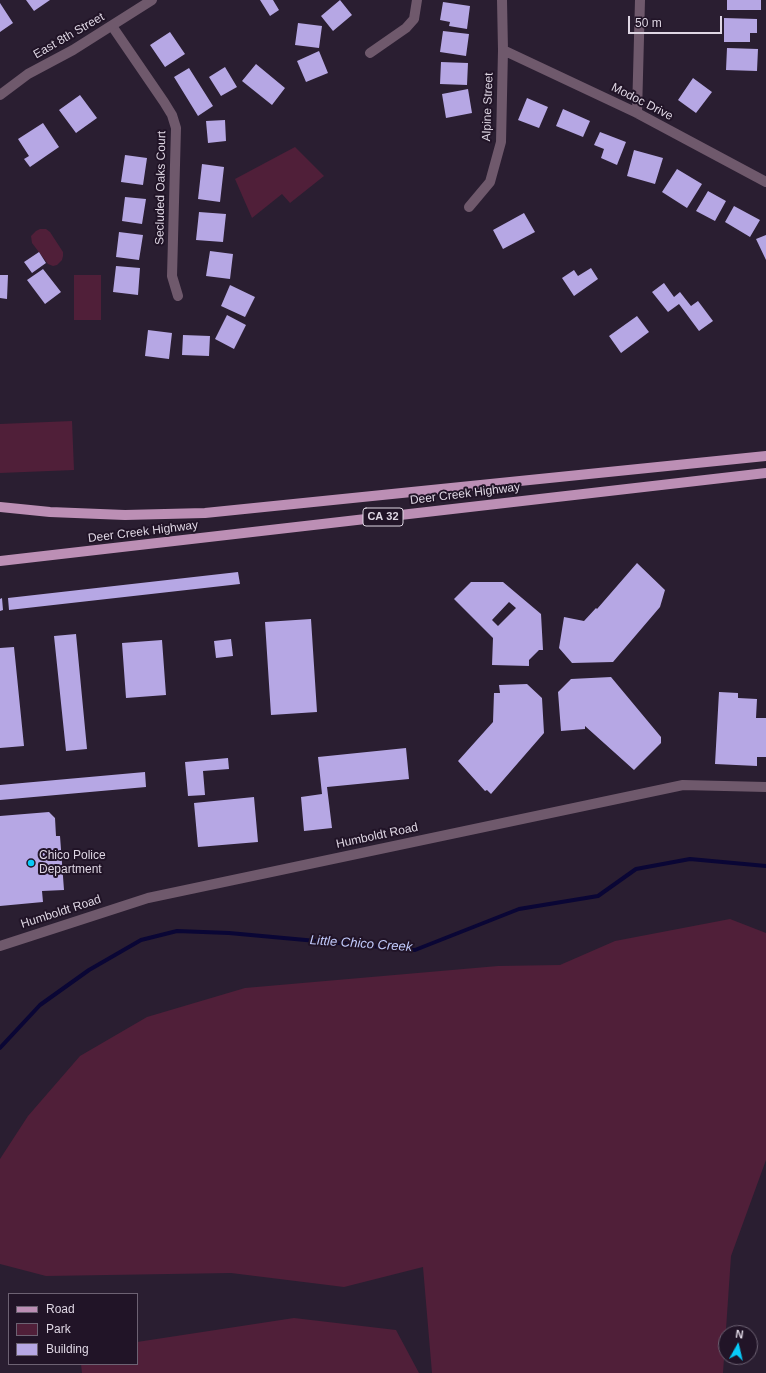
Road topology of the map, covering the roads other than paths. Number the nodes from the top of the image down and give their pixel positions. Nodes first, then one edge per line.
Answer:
1 (152, 0) edge
2 (417, 0) edge
3 (502, 0) edge
4 (640, 0) edge
5 (112, 26) junction
6 (503, 50) junction
7 (370, 53) dead end
8 (0, 95) edge
9 (637, 113) junction
10 (766, 182) edge
11 (469, 207) dead end
12 (178, 296) dead end
13 (766, 456) edge
14 (766, 473) edge
15 (0, 507) edge
16 (0, 561) edge
17 (766, 787) edge
18 (0, 946) edge

1 - 5 street, East 8th Street
2 - 7 street
3 - 6 street, Alpine Street
4 - 9 street
5 - 8 street, East 8th Street
5 - 12 street, Secluded Oaks Court
6 - 9 street, Modoc Drive
6 - 11 street, Alpine Street
9 - 10 street, Modoc Drive
13 - 15 main road, Deer Creek Highway / CA 32
14 - 16 main road, Deer Creek Highway / CA 32
17 - 18 street, Humboldt Road

